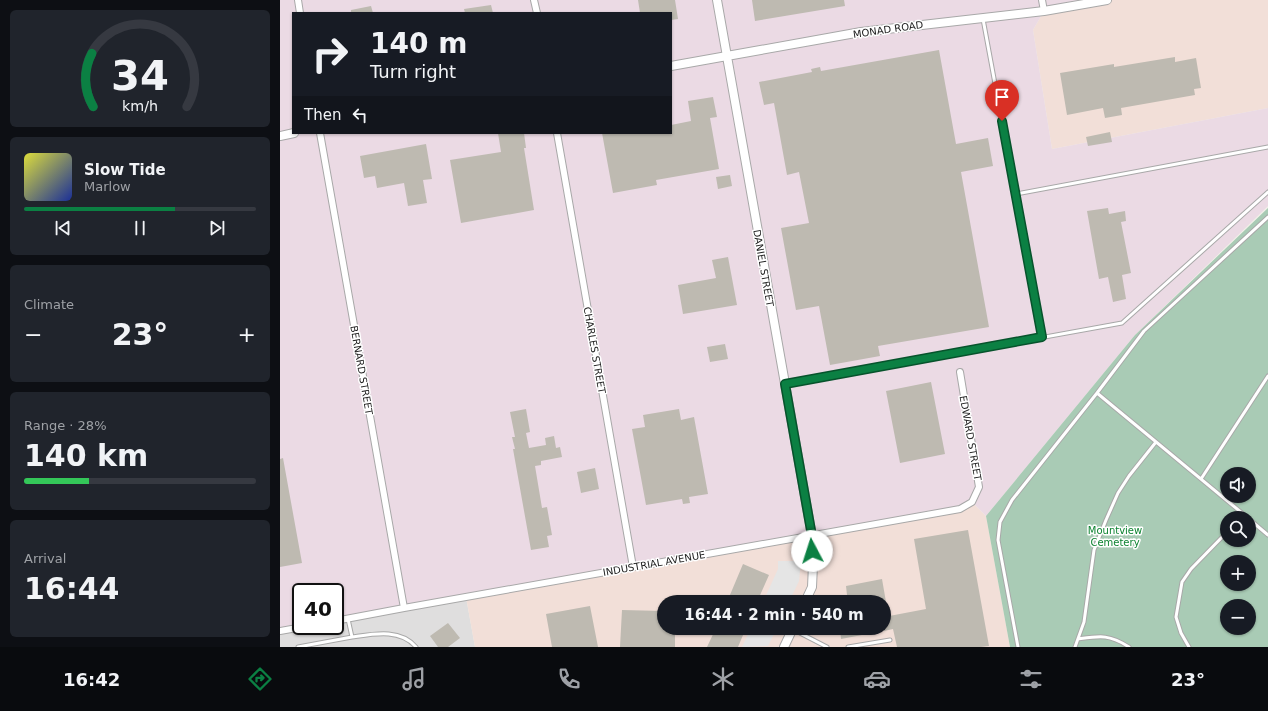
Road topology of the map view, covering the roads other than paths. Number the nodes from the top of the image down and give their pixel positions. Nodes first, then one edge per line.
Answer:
1 (298, 0) edge
2 (534, 0) edge
3 (717, 0) edge
4 (1042, 0) edge
5 (1107, 0) edge
6 (1044, 11) junction
7 (300, 12) edge
8 (536, 12) edge
9 (982, 18) junction
10 (726, 55) junction
11 (672, 66) edge
12 (292, 133) edge
13 (320, 134) edge
14 (557, 134) edge
15 (280, 136) edge
16 (1268, 147) edge
17 (1268, 192) edge
18 (1016, 194) junction
19 (1268, 217) edge
20 (1042, 337) junction
21 (960, 372) dead end
22 (1268, 376) edge
23 (785, 384) junction
24 (1097, 393) junction
25 (1156, 442) junction
26 (1201, 479) junction
27 (972, 502) joint
28 (1236, 511) edge
29 (1256, 525) edge
30 (1268, 535) edge
31 (812, 536) junction
32 (1220, 539) edge
33 (633, 567) junction
34 (808, 595) edge
35 (404, 608) junction
36 (348, 619) junction
37 (344, 620) edge
38 (292, 629) edge
39 (280, 631) edge
40 (790, 635) edge
41 (806, 635) edge
42 (352, 637) junction
43 (1078, 639) junction
44 (890, 640) dead end
45 (298, 647) edge
46 (416, 647) edge
47 (784, 647) edge
48 (827, 647) edge
49 (848, 647) edge
50 (1018, 647) edge
51 (1075, 647) edge
52 (1129, 647) edge
53 (1189, 647) edge

1 - 7 street
2 - 8 street
3 - 10 street, DANIEL STREET
4 - 6 street
5 - 6 street, MONAD ROAD
6 - 9 street, MONAD ROAD
9 - 10 street, MONAD ROAD
9 - 18 lane
10 - 11 street, MONAD ROAD
10 - 23 street, DANIEL STREET
12 - 15 street
13 - 35 street, BERNARD STREET
14 - 33 street, CHARLES STREET
16 - 18 lane
17 - 20 lane
18 - 20 lane
19 - 24 lane
20 - 23 lane
21 - 27 street, EDWARD STREET
22 - 26 lane
23 - 31 street, DANIEL STREET
24 - 25 lane
24 - 50 lane
25 - 26 lane
25 - 43 lane
26 - 28 lane
27 - 31 street, INDUSTRIAL AVENUE
29 - 30 lane
31 - 33 street, INDUSTRIAL AVENUE
31 - 34 street, DANIEL STREET
32 - 53 lane
33 - 35 street, INDUSTRIAL AVENUE
35 - 36 street, INDUSTRIAL AVENUE
36 - 37 street, INDUSTRIAL AVENUE
36 - 42 lane
38 - 39 street
40 - 47 street
41 - 48 lane
42 - 45 lane
42 - 46 lane
43 - 51 lane
43 - 52 lane
44 - 49 lane

